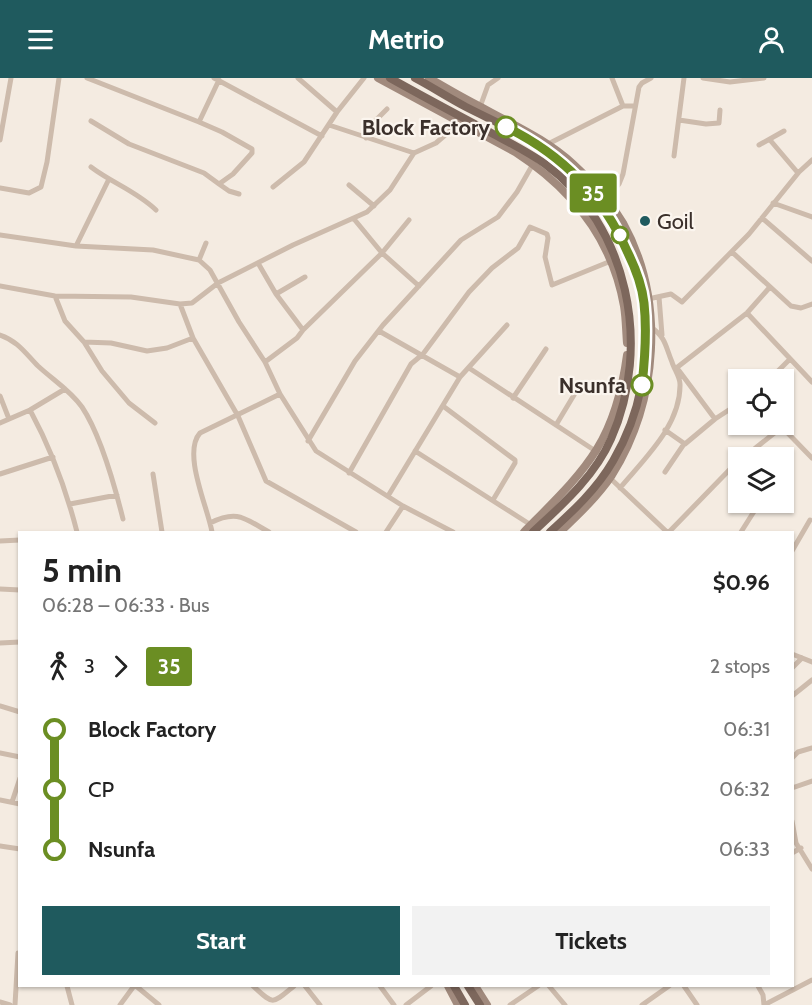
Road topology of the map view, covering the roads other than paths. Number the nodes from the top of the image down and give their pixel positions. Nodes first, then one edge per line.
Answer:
1 (11, 78) edge
2 (59, 78) edge
3 (87, 78) edge
4 (298, 78) edge
5 (364, 78) edge
6 (378, 78) edge
7 (390, 78) edge
8 (415, 78) edge
9 (429, 78) edge
10 (498, 78) edge
11 (612, 78) edge
12 (651, 78) edge
13 (684, 78) edge
14 (703, 78) edge
15 (764, 78) edge
16 (216, 79) edge
17 (407, 91) junction
18 (623, 106) junction
19 (635, 106) junction
20 (480, 107) junction
21 (387, 109) dead end
22 (720, 110) dead end
23 (337, 112) junction
24 (679, 120) junction
25 (91, 121) dead end
26 (199, 122) junction
27 (459, 123) junction
28 (507, 124) junction
29 (329, 125) junction
30 (784, 131) dead end
31 (321, 136) junction
32 (366, 138) junction
33 (0, 140) edge
34 (770, 140) junction
35 (548, 144) junction
36 (759, 145) dead end
37 (414, 153) junction
38 (674, 156) dead end
39 (812, 160) edge
40 (533, 163) junction
41 (91, 168) dead end
42 (798, 173) junction
43 (108, 181) junction
44 (219, 184) junction
45 (349, 184) dead end
46 (273, 187) dead end
47 (0, 188) edge
48 (239, 194) dead end
49 (607, 199) junction
50 (773, 204) junction
51 (374, 206) junction
52 (156, 210) dead end
53 (812, 217) edge
54 (762, 218) junction
55 (354, 219) junction
56 (409, 220) dead end
57 (0, 235) edge
58 (206, 243) dead end
59 (76, 246) junction
60 (732, 252) junction
61 (382, 253) junction
62 (199, 260) junction
63 (611, 261) junction
64 (812, 261) edge
65 (258, 262) junction
66 (305, 277) dead end
67 (218, 283) junction
68 (0, 285) edge
69 (418, 286) junction
70 (770, 287) junction
71 (276, 294) junction
72 (55, 296) junction
73 (659, 297) junction
74 (648, 299) junction
75 (180, 304) junction
76 (812, 304) edge
77 (747, 313) junction
78 (507, 325) dead end
79 (651, 327) junction
80 (303, 330) junction
81 (379, 331) junction
82 (0, 335) edge
83 (662, 335) junction
84 (193, 338) junction
85 (84, 342) junction
86 (546, 349) dead end
87 (423, 354) junction
88 (789, 360) junction
89 (265, 362) junction
90 (469, 368) junction
91 (676, 368) junction
92 (780, 369) edge
93 (460, 377) junction
94 (812, 382) edge
95 (65, 389) junction
96 (577, 390) dead end
97 (280, 394) junction
98 (0, 396) edge
99 (513, 398) junction
100 (443, 406) junction
101 (30, 410) junction
102 (728, 411) edge
103 (238, 416) junction
104 (9, 419) junction
105 (716, 419) junction
106 (0, 423) edge
107 (155, 423) dead end
108 (556, 425) junction
109 (665, 430) junction
110 (769, 435) edge
111 (789, 435) edge
112 (308, 441) junction
113 (684, 444) junction
114 (755, 447) edge
115 (415, 451) junction
116 (597, 452) junction
117 (53, 457) junction
118 (812, 458) edge
119 (728, 471) edge
120 (665, 472) dead end
121 (349, 473) junction
122 (0, 474) edge
123 (153, 474) dead end
124 (610, 478) junction
125 (620, 488) junction
126 (117, 495) junction
127 (388, 496) junction
128 (493, 500) junction
129 (70, 504) junction
130 (403, 506) junction
131 (753, 513) edge
132 (123, 519) dead end
133 (810, 520) dead end
134 (210, 523) junction
135 (532, 529) edge
136 (77, 531) edge
137 (162, 531) edge
138 (212, 531) edge
139 (267, 531) edge
140 (354, 531) edge
141 (388, 531) edge
142 (451, 531) edge
143 (551, 531) edge
144 (561, 531) edge
145 (667, 531) edge
146 (669, 531) edge
147 (742, 531) edge
148 (18, 540) edge
149 (0, 541) edge
150 (794, 548) edge
151 (0, 589) edge
152 (18, 590) edge
153 (18, 642) edge
154 (0, 643) edge
155 (794, 655) edge
156 (802, 658) junction
157 (812, 661) edge
158 (794, 666) edge
159 (812, 680) edge
160 (794, 694) edge
161 (0, 706) edge
162 (18, 711) edge
163 (812, 748) edge
164 (0, 753) edge
165 (794, 756) edge
166 (18, 757) edge
167 (812, 781) edge
168 (18, 784) edge
169 (794, 787) edge
170 (0, 800) edge
171 (12, 802) junction
172 (18, 804) edge
173 (794, 832) edge
174 (0, 846) edge
175 (801, 848) junction
176 (18, 849) edge
177 (794, 852) edge
178 (812, 852) edge
179 (804, 854) junction
180 (812, 869) edge
181 (18, 952) dead end
182 (812, 980) edge
183 (67, 987) edge
184 (134, 987) edge
185 (136, 987) edge
186 (254, 987) edge
187 (293, 987) edge
188 (306, 987) edge
189 (381, 987) edge
190 (430, 987) edge
191 (449, 987) edge
192 (455, 987) edge
193 (469, 987) edge
194 (476, 987) edge
195 (537, 987) edge
196 (550, 987) edge
197 (668, 987) edge
198 (685, 987) edge
199 (759, 987) edge
200 (0, 1002) edge
201 (10, 1005) edge
202 (15, 1005) edge
203 (72, 1005) edge
204 (120, 1005) edge
205 (159, 1005) edge
206 (320, 1005) edge
207 (394, 1005) edge
208 (406, 1005) edge
209 (458, 1005) edge
210 (465, 1005) edge
211 (480, 1005) edge
212 (487, 1005) edge
213 (510, 1005) edge
214 (565, 1005) edge
215 (642, 1005) edge
216 (697, 1005) edge
217 (764, 1005) edge

1 - 33 street
2 - 47 street
3 - 26 street
4 - 23 street
5 - 23 street
6 - 17 street
7 - 17 main road
8 - 28 main road
9 - 20 street
10 - 20 street
11 - 18 street
12 - 19 street
13 - 24 street
14 - 15 street
16 - 26 street
16 - 31 street
17 - 27 street
17 - 135 main road
18 - 19 street
18 - 35 street
19 - 49 street
20 - 28 street
21 - 32 street
22 - 24 street
23 - 29 street
24 - 38 street
25 - 44 street
26 - 44 street
27 - 37 street
27 - 40 street
28 - 35 street
28 - 143 main road
29 - 31 street
29 - 32 street
30 - 34 street
31 - 46 street
32 - 37 street
34 - 36 street
34 - 42 street
35 - 49 street
37 - 51 street
39 - 42 street
40 - 63 street
40 - 69 street
41 - 43 street
42 - 50 street
43 - 52 street
43 - 59 street
44 - 48 street
45 - 51 street
49 - 74 street
50 - 53 street
50 - 54 street
51 - 55 street
54 - 60 street
54 - 64 street
55 - 61 street
55 - 65 street
56 - 61 street
57 - 59 street
58 - 62 street
59 - 62 street
60 - 70 street
60 - 73 street
61 - 69 street
61 - 80 street
62 - 67 street
63 - 87 street
63 - 116 street
65 - 67 street
65 - 71 street
66 - 71 street
67 - 75 street
67 - 89 street
68 - 72 street
69 - 81 street
70 - 76 street
70 - 77 street
71 - 80 street
72 - 75 street
72 - 85 street
73 - 74 street
73 - 83 street
74 - 79 street
75 - 84 street
77 - 88 street
77 - 91 street
78 - 90 street
79 - 83 street
79 - 124 street
80 - 89 street
81 - 87 street
81 - 112 street
82 - 95 street
83 - 91 street
84 - 85 street
84 - 103 street
85 - 107 street
86 - 99 street
87 - 93 street
87 - 121 street
88 - 92 street
88 - 94 street
89 - 97 street
90 - 93 street
90 - 99 street
91 - 105 street
91 - 109 street
93 - 100 street
95 - 101 street
95 - 126 street
96 - 108 street
97 - 103 street
97 - 112 street
98 - 104 street
99 - 108 street
100 - 115 street
100 - 128 street
101 - 104 street
101 - 117 street
102 - 105 street
103 - 134 street
103 - 140 street
104 - 106 street
105 - 113 street
108 - 116 street
109 - 113 street
109 - 125 street
110 - 114 street
111 - 118 street
112 - 121 street
113 - 120 street
115 - 127 street
115 - 128 street
116 - 135 street
117 - 122 street
117 - 129 street
119 - 146 street
121 - 127 street
123 - 137 street
124 - 125 street
124 - 144 street
125 - 145 street
126 - 129 street
126 - 132 street
127 - 130 street
128 - 135 street
129 - 136 street
130 - 141 street
130 - 142 street
131 - 147 street
133 - 150 street
134 - 138 street
134 - 139 street
148 - 149 street
151 - 152 street
153 - 154 street
155 - 156 street
156 - 157 street
156 - 158 street
159 - 160 street
161 - 162 street
163 - 165 street
164 - 166 street
167 - 169 street
168 - 171 street
170 - 171 street
171 - 172 street
173 - 175 street
174 - 176 street
175 - 177 street
175 - 179 street
178 - 179 street
179 - 180 street
181 - 202 street
182 - 217 street
183 - 203 street
184 - 204 street
185 - 205 street
186 - 187 street
188 - 206 street
189 - 207 street
190 - 208 street
191 - 209 street
192 - 210 main road
193 - 211 main road
194 - 212 street
195 - 213 street
196 - 214 street
197 - 215 street
198 - 216 street
199 - 217 street
200 - 201 street

